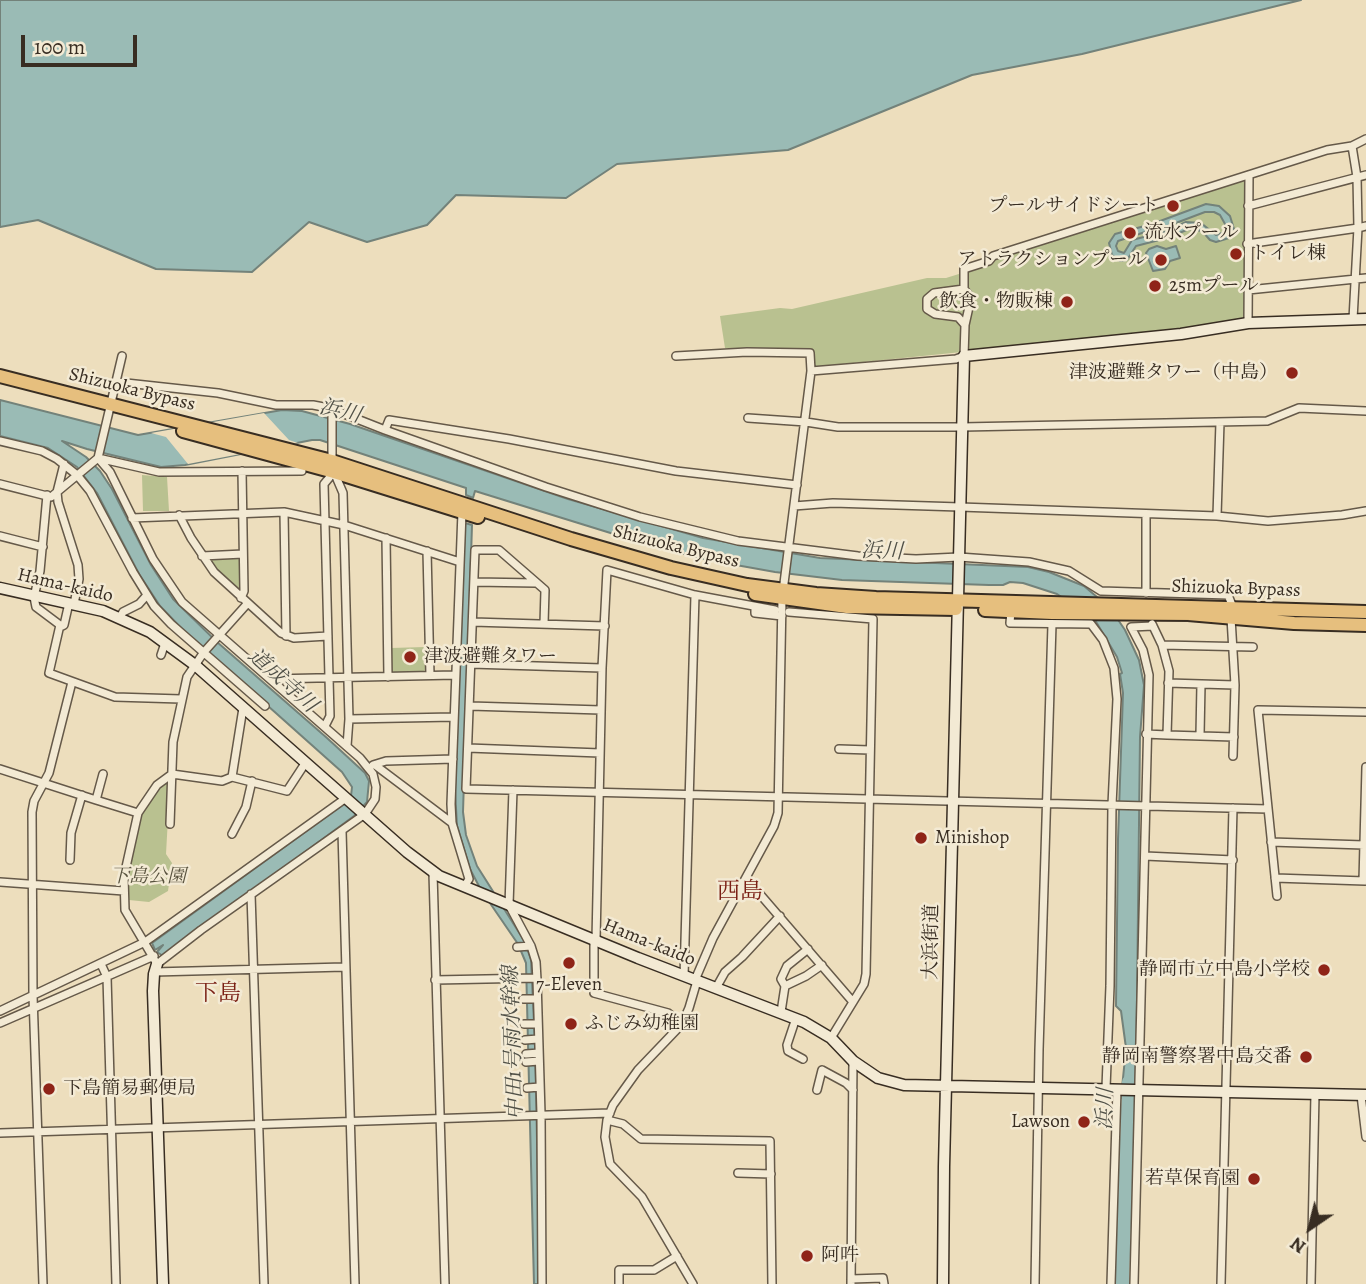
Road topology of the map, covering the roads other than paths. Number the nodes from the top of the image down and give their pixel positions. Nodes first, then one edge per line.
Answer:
1 (1366, 139) edge
2 (1352, 146) junction
3 (1366, 174) edge
4 (1249, 175) junction
5 (1357, 177) junction
6 (1248, 206) junction
7 (1362, 227) edge
8 (1247, 244) junction
9 (1366, 278) edge
10 (1354, 280) junction
11 (964, 289) junction
12 (1248, 290) junction
13 (1353, 319) junction
14 (1366, 319) edge
15 (1248, 323) junction
16 (965, 325) junction
17 (122, 356) dead end
18 (676, 356) dead end
19 (964, 356) junction
20 (811, 371) junction
21 (0, 376) edge
22 (117, 382) junction
23 (0, 385) edge
24 (110, 409) junction
25 (1366, 411) edge
26 (332, 412) junction
27 (748, 418) dead end
28 (806, 422) junction
29 (1220, 422) junction
30 (962, 427) junction
31 (385, 430) junction
32 (0, 441) edge
33 (96, 460) junction
34 (333, 461) junction
35 (64, 464) junction
36 (242, 471) junction
37 (302, 471) dead end
38 (78, 474) junction
39 (0, 484) edge
40 (797, 485) junction
41 (57, 492) junction
42 (47, 495) junction
43 (794, 506) junction
44 (960, 507) junction
45 (1366, 511) edge
46 (284, 512) junction
47 (462, 512) junction
48 (243, 514) junction
49 (179, 515) junction
50 (1146, 515) junction
51 (1217, 516) junction
52 (132, 517) junction
53 (325, 521) junction
54 (344, 525) junction
55 (0, 536) edge
56 (386, 538) junction
57 (43, 547) junction
58 (789, 547) junction
59 (427, 551) junction
60 (243, 554) junction
61 (202, 556) junction
62 (959, 558) junction
63 (460, 562) junction
64 (474, 582) junction
65 (537, 583) junction
66 (0, 588) edge
67 (1146, 593) junction
68 (146, 595) junction
69 (695, 595) junction
70 (34, 597) junction
71 (783, 600) junction
72 (958, 600) junction
73 (244, 601) junction
74 (72, 604) junction
75 (1188, 610) junction
76 (1011, 611) junction
77 (1232, 611) junction
78 (1366, 612) edge
79 (120, 617) junction
80 (473, 622) junction
81 (544, 624) junction
82 (1052, 624) junction
83 (60, 625) junction
84 (1366, 625) edge
85 (605, 626) junction
86 (218, 636) junction
87 (286, 636) junction
88 (328, 636) junction
89 (165, 643) junction
90 (1162, 645) junction
91 (1233, 647) junction
92 (1253, 648) dead end
93 (204, 653) junction
94 (160, 655) dead end
95 (471, 664) junction
96 (195, 665) junction
97 (602, 668) junction
98 (430, 676) junction
99 (455, 676) junction
100 (388, 677) junction
101 (329, 678) junction
102 (347, 678) junction
103 (270, 680) junction
104 (72, 682) junction
105 (1168, 683) junction
106 (1201, 684) junction
107 (1236, 685) junction
108 (181, 699) junction
109 (265, 706) dead end
110 (470, 706) junction
111 (243, 708) junction
112 (601, 710) junction
113 (1366, 712) edge
114 (454, 717) junction
115 (349, 719) junction
116 (325, 726) junction
117 (1146, 734) junction
118 (1167, 735) junction
119 (1200, 735) junction
120 (1234, 737) junction
121 (347, 746) junction
122 (468, 748) junction
123 (839, 749) dead end
124 (870, 750) junction
125 (600, 753) junction
126 (1233, 756) dead end
127 (453, 758) junction
128 (306, 762) junction
129 (372, 765) junction
130 (1366, 767) edge
131 (0, 769) edge
132 (103, 774) dead end
133 (172, 774) junction
134 (232, 777) junction
135 (252, 781) junction
136 (45, 783) junction
137 (513, 790) junction
138 (599, 792) junction
139 (82, 795) junction
140 (690, 795) junction
141 (779, 796) junction
142 (346, 798) junction
143 (869, 799) junction
144 (96, 800) junction
145 (953, 801) junction
146 (1047, 803) junction
147 (1114, 805) junction
148 (1143, 806) junction
149 (1233, 808) junction
150 (1268, 809) junction
151 (138, 813) junction
152 (365, 814) junction
153 (452, 823) junction
154 (170, 824) dead end
155 (342, 831) junction
156 (232, 834) dead end
157 (1271, 842) junction
158 (1364, 845) junction
159 (1144, 856) junction
160 (71, 860) dead end
161 (1233, 860) junction
162 (433, 873) junction
163 (746, 878) junction
164 (1275, 878) junction
165 (1365, 881) edge
166 (0, 882) edge
167 (32, 885) junction
168 (464, 887) junction
169 (124, 891) junction
170 (251, 894) junction
171 (1277, 896) dead end
172 (509, 905) junction
173 (780, 916) junction
174 (595, 940) junction
175 (145, 942) junction
176 (531, 946) junction
177 (517, 947) dead end
178 (807, 948) junction
179 (101, 964) junction
180 (155, 964) junction
181 (822, 965) junction
182 (344, 967) junction
183 (253, 970) junction
184 (107, 976) junction
185 (684, 976) junction
186 (537, 978) junction
187 (435, 980) junction
188 (696, 981) junction
189 (785, 986) junction
190 (716, 988) junction
191 (33, 996) junction
192 (523, 999) dead end
193 (537, 999) junction
194 (853, 1002) junction
195 (34, 1009) junction
196 (0, 1011) edge
197 (781, 1012) junction
198 (796, 1018) junction
199 (0, 1023) edge
200 (524, 1024) dead end
201 (538, 1024) junction
202 (681, 1024) junction
203 (831, 1038) junction
204 (538, 1039) junction
205 (525, 1040) dead end
206 (539, 1057) junction
207 (526, 1058) dead end
208 (803, 1059) dead end
209 (853, 1061) junction
210 (946, 1085) junction
211 (527, 1087) dead end
212 (540, 1087) junction
213 (1038, 1087) junction
214 (1105, 1088) junction
215 (1118, 1089) junction
216 (1138, 1089) junction
217 (817, 1090) dead end
218 (853, 1090) junction
219 (1227, 1092) junction
220 (1315, 1094) junction
221 (1364, 1095) edge
222 (536, 1114) junction
223 (608, 1116) junction
224 (440, 1118) junction
225 (350, 1121) junction
226 (258, 1125) junction
227 (158, 1128) junction
228 (111, 1129) junction
229 (38, 1131) junction
230 (0, 1133) edge
231 (1366, 1137) edge
232 (530, 1172) dead end
233 (542, 1172) junction
234 (738, 1173) dead end
235 (771, 1174) junction
236 (530, 1189) dead end
237 (542, 1189) junction
238 (531, 1219) dead end
239 (542, 1219) junction
240 (531, 1244) dead end
241 (542, 1244) junction
242 (677, 1256) junction
243 (531, 1261) dead end
244 (542, 1261) junction
245 (851, 1282) edge
246 (43, 1284) edge
247 (116, 1284) edge
248 (163, 1284) edge
249 (264, 1284) edge
250 (355, 1284) edge
251 (445, 1284) edge
252 (542, 1284) edge
253 (619, 1284) edge
254 (693, 1284) edge
255 (772, 1284) edge
256 (884, 1284) edge
257 (943, 1284) edge
258 (1035, 1284) edge
259 (1111, 1284) edge
260 (1134, 1284) edge
261 (1221, 1284) edge
262 (1311, 1284) edge

1 - 2 street
2 - 4 street
2 - 5 street
3 - 5 street
4 - 6 street
4 - 11 street
5 - 6 street
5 - 7 street
6 - 8 street
7 - 8 street
7 - 10 street
8 - 12 street
9 - 10 street
10 - 12 street
10 - 13 street
11 - 16 street
11 - 16 street
12 - 15 street
13 - 14 street
13 - 15 street
15 - 19 street
16 - 19 street
17 - 22 street
18 - 20 street
19 - 20 street
19 - 30 street, 大浜街道
20 - 28 street
21 - 24 highway, Shizuoka Bypass
22 - 24 street
22 - 26 street
23 - 24 highway, Shizuoka Bypass
24 - 33 street
24 - 34 highway, Shizuoka Bypass
24 - 34 highway, Shizuoka Bypass
25 - 29 street
26 - 31 street
26 - 34 street
27 - 28 street
28 - 30 street
28 - 40 street
29 - 30 street
29 - 51 street
30 - 44 street, 大浜街道
31 - 40 street
31 - 58 street
32 - 35 street
33 - 36 street
33 - 38 street
33 - 52 street
34 - 47 highway, Shizuoka Bypass
34 - 53 street
34 - 54 street
34 - 71 highway, Shizuoka Bypass
35 - 38 street
35 - 41 street
36 - 37 street
36 - 48 street
38 - 41 street
38 - 68 street
39 - 42 street
40 - 43 street
41 - 42 street
41 - 74 street
42 - 57 street
43 - 44 street
43 - 58 street
44 - 50 street
44 - 62 street, 大浜街道
45 - 51 street
46 - 48 street
46 - 53 street
46 - 87 street
47 - 63 street
47 - 71 highway, Shizuoka Bypass
48 - 49 street
48 - 60 street
49 - 52 street
49 - 61 street
50 - 51 street
50 - 67 street
52 - 86 street
53 - 54 street
53 - 88 street
54 - 56 street
54 - 102 street
55 - 57 street
56 - 59 street
56 - 100 street
57 - 70 street
58 - 62 street
58 - 71 street
59 - 63 street
59 - 98 street
60 - 61 street
60 - 73 street
61 - 73 street
62 - 67 street
62 - 72 street, 大浜街道
63 - 99 street
64 - 65 street
64 - 65 street
64 - 80 street
65 - 81 street
66 - 70 street, Hama-kaido
67 - 77 street
68 - 79 street
68 - 93 street
69 - 71 street
69 - 85 street
69 - 140 street
70 - 74 street, Hama-kaido
70 - 83 street
71 - 72 highway, Shizuoka Bypass
71 - 124 street
71 - 141 street
72 - 75 highway, Shizuoka Bypass
72 - 76 highway, Shizuoka Bypass
72 - 145 street, 大浜街道
73 - 86 street
73 - 87 street
74 - 79 street, Hama-kaido
74 - 83 street
75 - 76 highway, Shizuoka Bypass
75 - 77 highway
75 - 78 highway, Shizuoka Bypass
76 - 82 street
77 - 78 highway
77 - 84 highway
77 - 91 street
79 - 89 street, Hama-kaido
80 - 81 street
80 - 95 street
81 - 85 street
82 - 146 street
82 - 147 street
83 - 104 street
85 - 97 street
86 - 93 street
86 - 103 street
87 - 88 street
88 - 101 street
89 - 94 street
89 - 96 street, Hama-kaido
90 - 91 street
90 - 105 street
90 - 117 street
91 - 92 street
91 - 107 street
93 - 96 street
93 - 109 street
95 - 97 street
95 - 110 street
96 - 108 street
96 - 111 street, Hama-kaido
97 - 112 street
98 - 99 street
98 - 100 street
99 - 114 street
100 - 102 street
101 - 102 street
101 - 103 street
101 - 116 street
102 - 115 street
103 - 116 street
104 - 108 street
104 - 136 street
105 - 106 street
105 - 118 street
106 - 107 street
106 - 119 street
107 - 120 street
108 - 133 street
110 - 112 street
110 - 122 street
111 - 128 street, Hama-kaido
111 - 134 street
112 - 125 street
113 - 150 street
114 - 115 street
114 - 127 street
115 - 121 street
116 - 121 street
117 - 118 street
117 - 148 street
118 - 119 street
119 - 120 street
120 - 126 street
121 - 129 street
122 - 125 street
122 - 137 street
123 - 124 street
124 - 143 street
125 - 138 street
127 - 129 street
127 - 153 street
128 - 135 street
128 - 142 street, Hama-kaido
129 - 152 street
129 - 153 street
130 - 158 street
131 - 136 street
132 - 144 street
133 - 134 street
133 - 151 street
133 - 154 street
134 - 135 street
135 - 156 street
136 - 139 street
136 - 167 street
137 - 138 street
137 - 172 street
138 - 140 street
138 - 174 street
139 - 144 street
139 - 160 street
140 - 141 street
140 - 185 street
141 - 143 street
141 - 163 street
142 - 152 street, Hama-kaido
142 - 175 street
143 - 145 street
143 - 194 street
144 - 151 street
145 - 146 street
145 - 210 street, 大浜街道
146 - 147 street
146 - 213 street
147 - 148 street
147 - 214 street
148 - 149 street
148 - 159 street
149 - 150 street
149 - 161 street
150 - 157 street
151 - 169 street
152 - 155 street
152 - 162 street, Hama-kaido
153 - 168 street
155 - 170 street
155 - 182 street
157 - 158 street
157 - 164 street
158 - 165 street
159 - 161 street
159 - 216 street
161 - 219 street
162 - 168 street, Hama-kaido
162 - 187 street
163 - 173 street
163 - 188 street
164 - 165 street
164 - 171 street
166 - 167 street
167 - 169 street
167 - 191 street
168 - 172 street, Hama-kaido
169 - 175 street
170 - 180 street
170 - 183 street
172 - 174 street, Hama-kaido
172 - 176 street
173 - 178 street
173 - 190 street
174 - 185 street, Hama-kaido
174 - 202 street
175 - 179 street
175 - 180 street
176 - 177 street
176 - 186 street
178 - 181 street
178 - 189 street
179 - 184 street
179 - 191 street
180 - 183 street
180 - 184 street
180 - 227 street
181 - 189 street
181 - 194 street
182 - 183 street
182 - 225 street
183 - 226 street
184 - 195 street
184 - 228 street
185 - 188 street, Hama-kaido
186 - 187 street
186 - 193 street
187 - 224 street
188 - 190 street, Hama-kaido
188 - 202 street
189 - 197 street
190 - 197 street, Hama-kaido
191 - 195 street
191 - 196 street
192 - 193 street
193 - 201 street
194 - 203 street
195 - 199 street
195 - 229 street
197 - 198 street, Hama-kaido
198 - 203 street, Hama-kaido
198 - 208 street
200 - 201 street
201 - 204 street
202 - 223 street
203 - 209 street, Hama-kaido
204 - 205 street
204 - 206 street
206 - 207 street
206 - 212 street
209 - 210 street, Hama-kaido
209 - 218 street
210 - 213 street, Hama-kaido
210 - 257 street, 大浜街道
211 - 212 street
212 - 222 street
213 - 214 street, Hama-kaido
213 - 258 street
214 - 215 street, Hama-kaido
215 - 216 street, Hama-kaido
215 - 259 street
216 - 219 street, Hama-kaido
216 - 260 street
217 - 218 street
218 - 245 street
219 - 220 street, Hama-kaido
219 - 261 street
220 - 221 street, Hama-kaido
220 - 262 street
221 - 231 street
222 - 223 street
222 - 224 street
222 - 233 street
223 - 235 street
223 - 242 street
224 - 225 street
224 - 251 street
225 - 226 street
225 - 250 street
226 - 227 street
226 - 249 street
227 - 228 street
227 - 248 street
228 - 229 street
228 - 247 street
229 - 230 street
229 - 246 street
232 - 233 street
233 - 237 street
234 - 235 street
235 - 255 street
236 - 237 street
237 - 239 street
238 - 239 street
239 - 241 street
240 - 241 street
241 - 244 street
242 - 253 street
242 - 254 street
243 - 244 street
244 - 252 street
245 - 256 street

